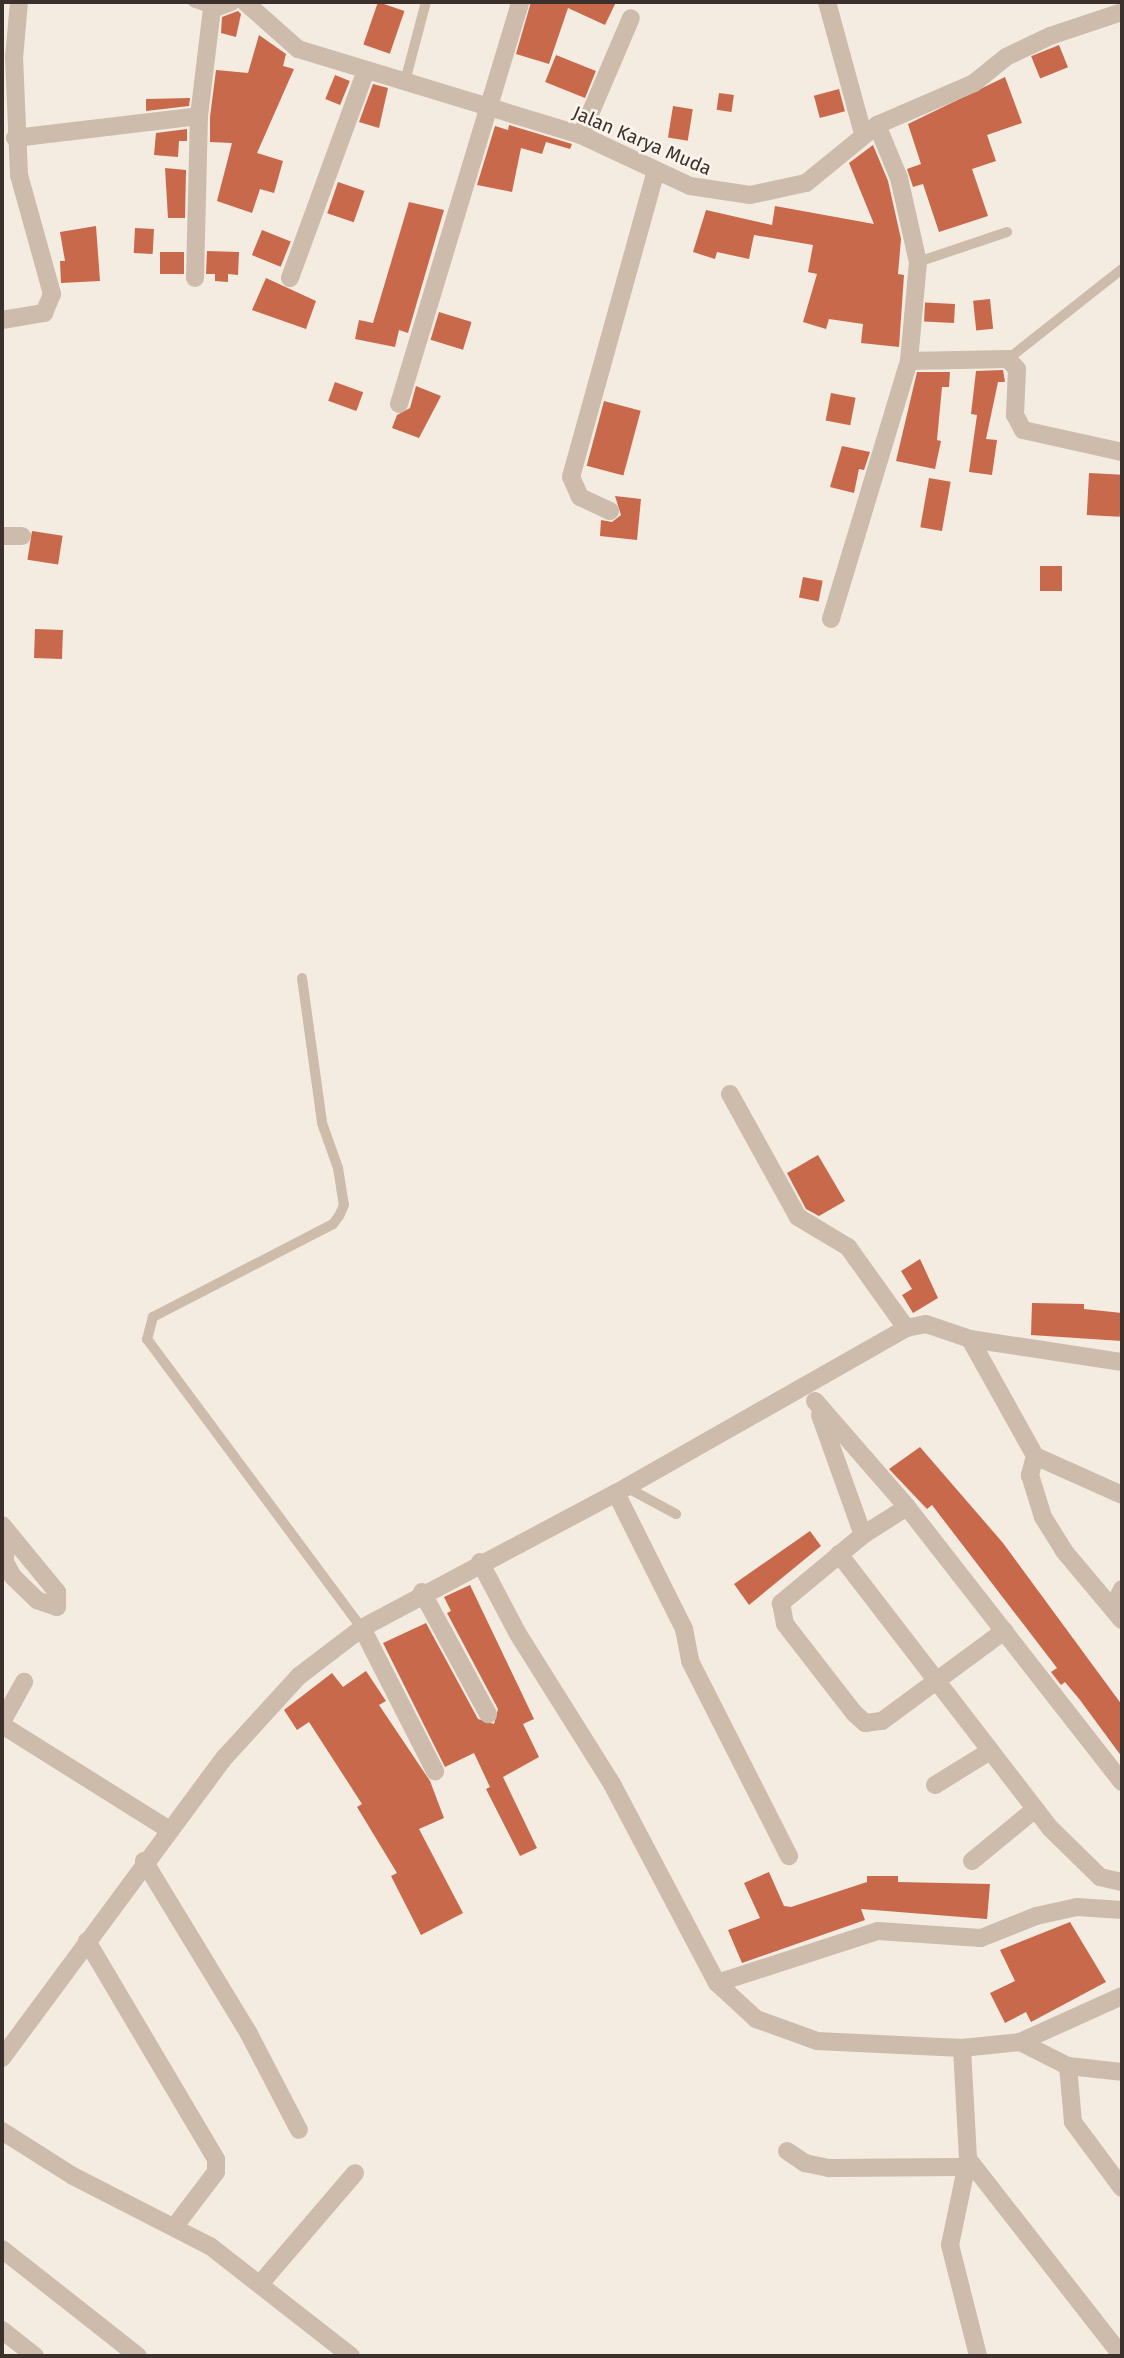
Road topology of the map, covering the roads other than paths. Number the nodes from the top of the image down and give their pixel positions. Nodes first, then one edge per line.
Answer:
1 (19, 2) edge
2 (193, 2) edge
3 (231, 2) edge
4 (245, 2) edge
5 (426, 2) edge
6 (520, 2) edge
7 (827, 2) edge
8 (212, 9) junction
9 (1122, 12) edge
10 (631, 18) dead end
11 (365, 73) junction
12 (404, 85) junction
13 (487, 106) junction
14 (199, 116) junction
15 (870, 130) junction
16 (581, 135) junction
17 (15, 138) junction
18 (656, 171) junction
19 (1007, 232) dead end
20 (918, 262) junction
21 (1122, 270) edge
22 (195, 278) dead end
23 (290, 278) dead end
24 (2, 320) edge
25 (1008, 359) junction
26 (909, 361) junction
27 (399, 404) dead end
28 (1122, 452) edge
29 (610, 511) dead end
30 (2, 536) edge
31 (22, 536) dead end
32 (831, 620) dead end
33 (302, 978) dead end
34 (730, 1094) dead end
35 (905, 1328) junction
36 (970, 1339) junction
37 (1122, 1362) edge
38 (810, 1394) junction
39 (1035, 1456) junction
40 (621, 1490) junction
41 (1122, 1495) edge
42 (907, 1507) junction
43 (676, 1514) dead end
44 (863, 1535) junction
45 (839, 1554) junction
46 (480, 1562) junction
47 (1122, 1590) edge
48 (422, 1592) junction
49 (1118, 1613) edge
50 (362, 1628) junction
51 (1004, 1631) junction
52 (24, 1682) dead end
53 (937, 1683) junction
54 (488, 1714) dead end
55 (2, 1724) edge
56 (990, 1751) junction
57 (435, 1771) dead end
58 (1122, 1782) edge
59 (935, 1785) dead end
60 (1035, 1809) junction
61 (168, 1829) junction
62 (789, 1856) dead end
63 (144, 1861) junction
64 (972, 1861) dead end
65 (1122, 1882) edge
66 (1122, 1910) edge
67 (87, 1941) junction
68 (717, 1983) junction
69 (1122, 1996) edge
70 (1020, 2042) junction
71 (962, 2048) junction
72 (2, 2058) edge
73 (1068, 2066) junction
74 (1122, 2072) edge
75 (299, 2130) dead end
76 (2, 2131) edge
77 (787, 2151) dead end
78 (965, 2163) junction
79 (355, 2173) dead end
80 (1122, 2188) edge
81 (175, 2226) junction
82 (2, 2249) edge
83 (260, 2284) junction
84 (2, 2330) edge
85 (35, 2356) edge
86 (138, 2356) edge
87 (351, 2356) edge
88 (978, 2356) edge
89 (1122, 2356) edge

1 - 17 street
2 - 8 lane
3 - 8 street
4 - 11 street, Jalan Karya Muda
5 - 12 lane
6 - 13 street
7 - 15 street
8 - 14 street
9 - 15 street, Jalan Karya Muda
10 - 16 street
11 - 12 street, Jalan Karya Muda
11 - 23 street
12 - 13 street, Jalan Karya Muda
13 - 16 street, Jalan Karya Muda
13 - 27 street
14 - 17 street
14 - 22 street
15 - 18 street, Jalan Karya Muda
15 - 20 street
16 - 18 street, Jalan Karya Muda
17 - 24 street
18 - 29 street
19 - 20 lane
20 - 26 street
21 - 25 lane
25 - 26 street
25 - 28 street
26 - 32 street
30 - 31 street
33 - 50 lane
34 - 35 street
35 - 36 street
35 - 38 street
36 - 37 street
36 - 39 street
38 - 40 street
38 - 42 street
38 - 44 street
39 - 41 street
39 - 49 street
40 - 43 lane
40 - 46 street
40 - 62 street
42 - 44 street
42 - 51 street
44 - 45 street
45 - 53 street
45 - 53 street
46 - 48 street
46 - 68 street
47 - 49 street
48 - 50 street
48 - 54 street
50 - 57 street
50 - 61 street
51 - 53 street
51 - 58 street
52 - 55 street
53 - 56 street
55 - 61 street
56 - 59 street
56 - 60 street
60 - 64 street
60 - 65 street
61 - 63 street
63 - 67 street
63 - 75 street
66 - 68 street
67 - 72 street
67 - 81 street
68 - 71 street
69 - 70 street
70 - 71 street
70 - 73 street
71 - 78 street
73 - 74 street
73 - 80 street
76 - 81 street
77 - 78 street
78 - 88 street
78 - 89 street
79 - 83 street
81 - 83 street
82 - 86 street
83 - 87 street
84 - 85 street

